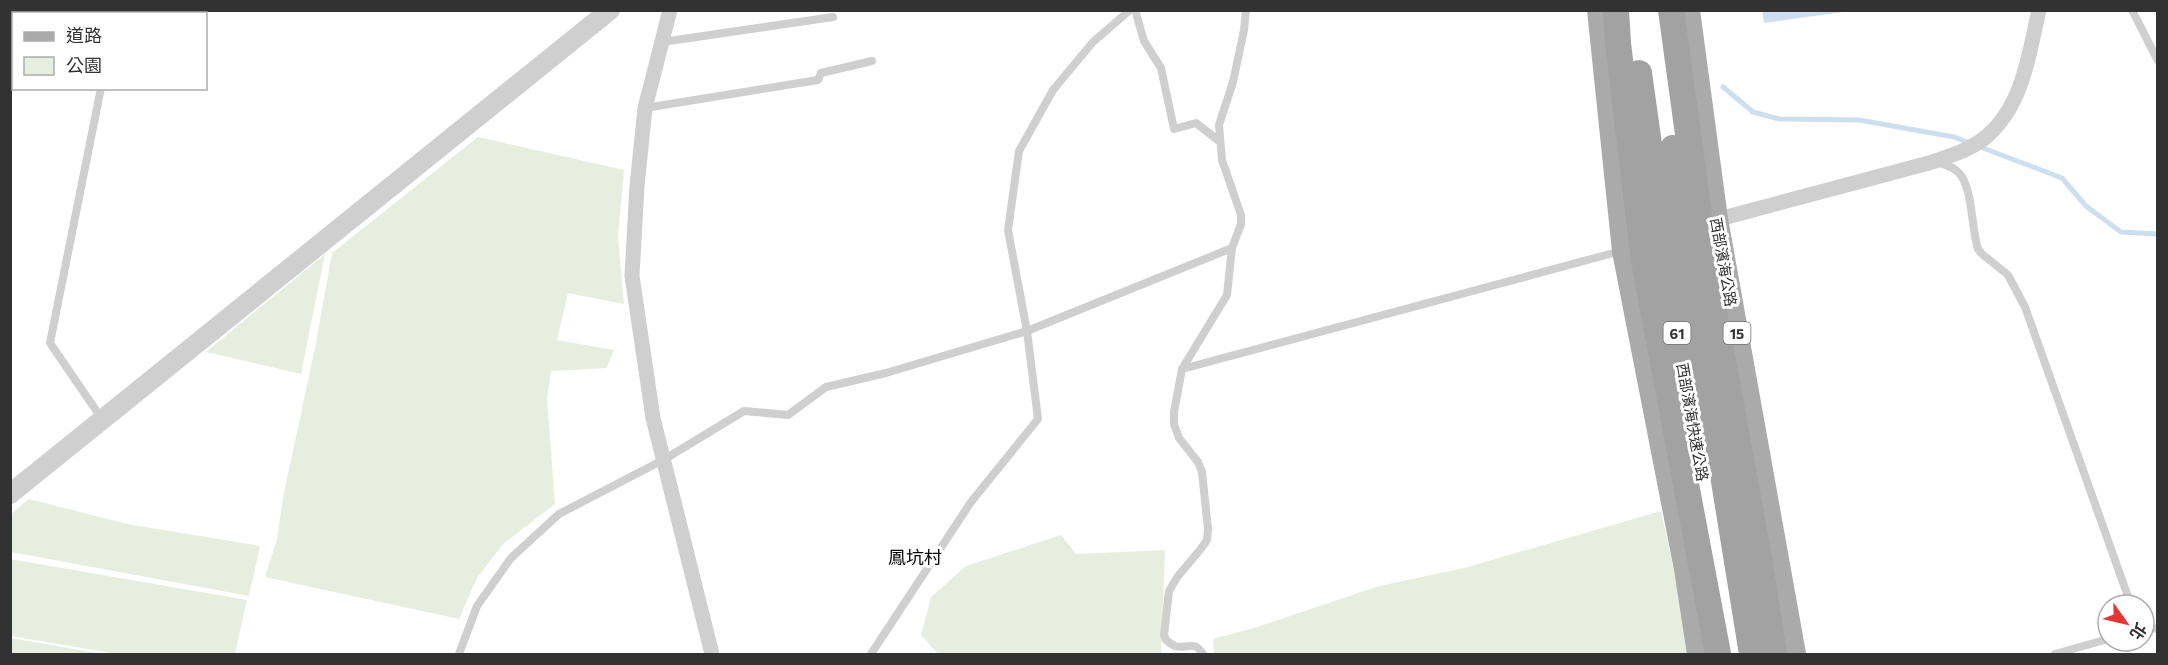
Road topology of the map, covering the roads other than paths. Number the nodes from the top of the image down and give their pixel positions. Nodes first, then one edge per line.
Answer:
1 (610, 10) edge
2 (670, 10) edge
3 (1130, 10) edge
4 (1135, 10) edge
5 (1246, 10) edge
6 (1599, 10) edge
7 (1616, 10) edge
8 (1630, 10) edge
9 (1659, 10) edge
10 (1671, 10) edge
11 (1688, 10) edge
12 (2040, 10) edge
13 (2132, 10) edge
14 (833, 17) dead end
15 (662, 42) junction
16 (872, 61) dead end
17 (2157, 61) edge
18 (101, 90) edge
19 (645, 108) junction
20 (1219, 141) junction
21 (1929, 163) junction
22 (1716, 219) junction
23 (1232, 249) junction
24 (1624, 250) junction
25 (1027, 331) junction
26 (1182, 369) junction
27 (103, 420) junction
28 (665, 459) junction
29 (10, 494) edge
30 (2127, 593) edge
31 (2096, 642) edge
32 (459, 654) edge
33 (712, 654) edge
34 (871, 654) edge
35 (1203, 654) edge
36 (1700, 654) edge
37 (1718, 654) edge
38 (1734, 654) edge
39 (1752, 654) edge
40 (1774, 654) edge
41 (1794, 654) edge
42 (2055, 654) edge

1 - 27 street
2 - 15 street
3 - 25 lane
4 - 20 lane
5 - 20 lane
6 - 24 main road
7 - 37 highway, bridge
8 - 38 highway, 西部濱海快速公路 / 61, bridge
9 - 39 highway, 西部濱海快速公路 / 61, bridge
10 - 40 highway, bridge
11 - 22 main road, 西部濱海公路 / 15
12 - 21 street
13 - 17 lane
14 - 15 lane
15 - 19 street
16 - 19 lane
18 - 27 lane
19 - 28 street
20 - 23 lane
21 - 22 street
21 - 30 lane
22 - 24 street
22 - 41 main road, 西部濱海公路 / 15
23 - 25 lane
23 - 26 lane
24 - 26 lane
24 - 36 main road
25 - 28 lane
25 - 34 lane
26 - 35 lane
27 - 29 street
28 - 32 lane
28 - 33 street
31 - 42 lane

